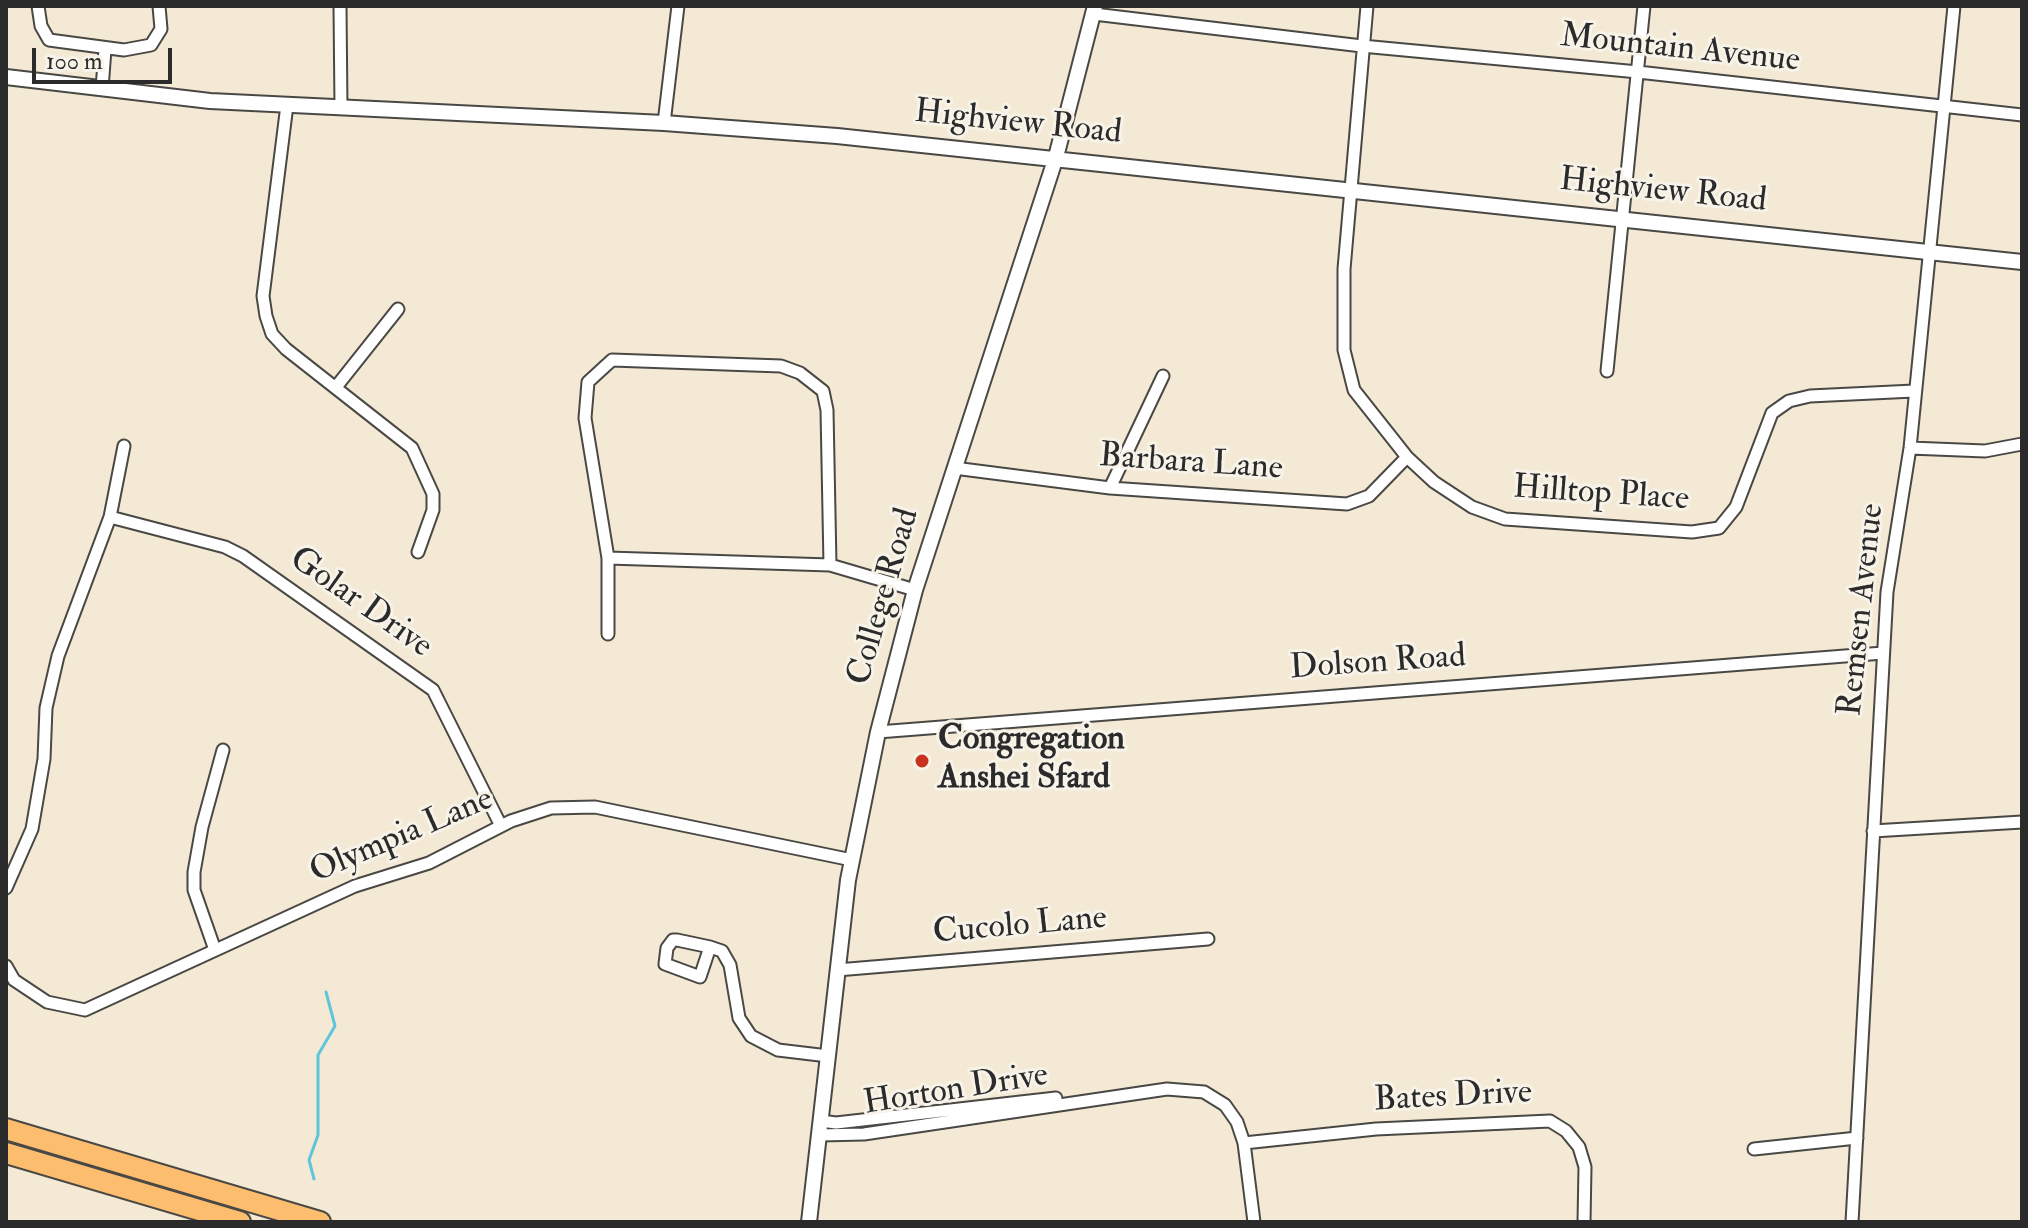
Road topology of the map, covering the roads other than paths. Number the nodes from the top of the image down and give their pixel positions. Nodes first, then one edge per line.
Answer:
1 (38, 6) edge
2 (159, 6) edge
3 (340, 6) edge
4 (678, 6) edge
5 (1367, 6) edge
6 (1644, 6) edge
7 (1954, 6) edge
8 (1095, 10) edge
9 (1362, 46) junction
10 (105, 49) junction
11 (1638, 72) junction
12 (6, 77) edge
13 (102, 89) junction
14 (287, 105) junction
15 (1943, 107) junction
16 (341, 108) junction
17 (2022, 115) edge
18 (664, 123) junction
19 (1056, 157) junction
20 (1351, 192) junction
21 (1624, 217) junction
22 (1928, 252) junction
23 (2022, 262) edge
24 (398, 309) dead end
25 (1607, 371) dead end
26 (1163, 376) dead end
27 (336, 387) junction
28 (1914, 391) junction
29 (2022, 444) edge
30 (124, 446) dead end
31 (1910, 448) junction
32 (1407, 457) junction
33 (954, 468) junction
34 (1110, 488) junction
35 (110, 517) junction
36 (418, 552) dead end
37 (608, 558) junction
38 (830, 565) junction
39 (915, 590) junction
40 (608, 634) dead end
41 (1883, 653) junction
42 (878, 732) junction
43 (223, 750) dead end
44 (2022, 822) edge
45 (501, 826) junction
46 (1873, 831) junction
47 (852, 860) junction
48 (6, 888) edge
49 (1208, 939) dead end
50 (710, 947) dead end
51 (215, 950) junction
52 (6, 966) edge
53 (837, 970) junction
54 (828, 1056) junction
55 (821, 1128) junction
56 (6, 1129) edge
57 (1857, 1138) junction
58 (1244, 1143) junction
59 (1754, 1149) dead end
60 (6, 1153) edge
61 (240, 1222) edge
62 (320, 1222) edge
63 (809, 1222) edge
64 (1254, 1222) edge
65 (1584, 1222) edge
66 (1852, 1222) edge

1 - 10 street
2 - 10 street
3 - 16 street
4 - 18 street
5 - 9 street, Hilltop Place
6 - 11 street
7 - 15 street, Remsen Avenue
8 - 9 street, Mountain Avenue
8 - 19 street, College Road
9 - 11 street, Mountain Avenue
9 - 20 street, Hilltop Place
10 - 13 street
11 - 15 street, Mountain Avenue
11 - 21 street
12 - 13 street, Highview Road
13 - 14 street, Highview Road
14 - 16 street, Highview Road
14 - 27 street
15 - 17 street, Mountain Avenue
15 - 22 street, Remsen Avenue
16 - 18 street, Highview Road
18 - 19 street, Highview Road
19 - 20 street, Highview Road
19 - 33 street, College Road
20 - 21 street, Highview Road
20 - 32 street, Hilltop Place
21 - 22 street, Highview Road
21 - 25 street
22 - 23 street, Highview Road
22 - 28 street, Remsen Avenue
24 - 27 street
26 - 34 street
27 - 36 street
28 - 31 street, Remsen Avenue
28 - 32 street, Hilltop Place
29 - 31 street
30 - 35 street
31 - 41 street, Remsen Avenue
32 - 34 street, Barbara Lane
33 - 34 street, Barbara Lane
33 - 39 street, College Road
35 - 45 street, Golar Drive
35 - 48 street
37 - 38 street
37 - 38 street
37 - 40 street
38 - 39 street
39 - 42 street, College Road
41 - 42 street, Dolson Road
41 - 46 street, Remsen Avenue
42 - 47 street, College Road
43 - 51 street
44 - 46 street
45 - 47 street, Olympia Lane
45 - 51 street, Olympia Lane
46 - 57 street, Remsen Avenue
47 - 53 street, College Road
49 - 53 street, Cucolo Lane
50 - 54 street
51 - 52 street, Olympia Lane
53 - 54 street, College Road
54 - 55 street, College Road
55 - 58 street, Horton Drive
55 - 63 street, College Road
56 - 62 highway
57 - 59 street
57 - 66 street, Remsen Avenue
58 - 64 street, Horton Drive
58 - 65 street, Bates Drive
60 - 61 highway

